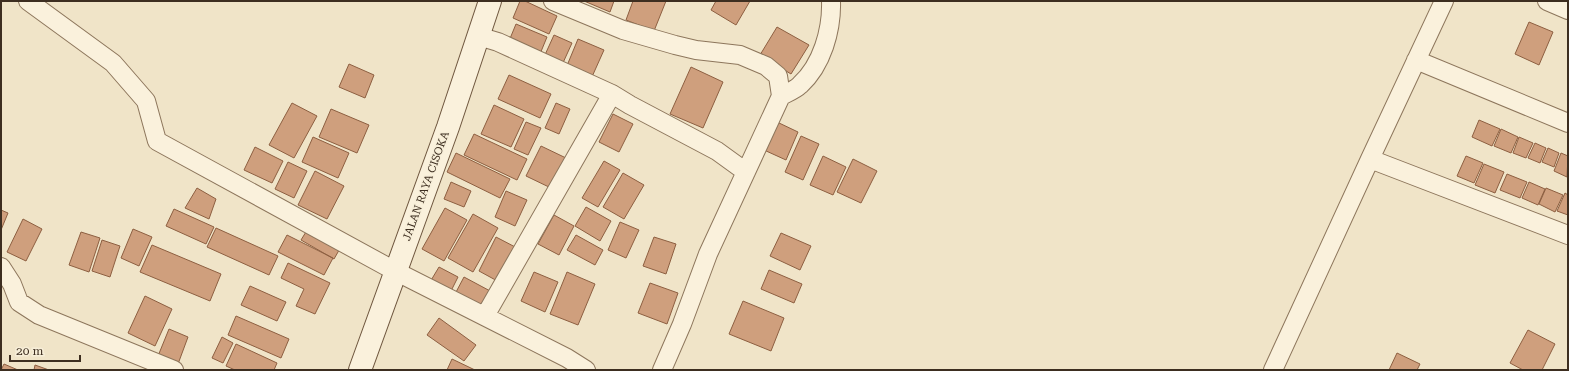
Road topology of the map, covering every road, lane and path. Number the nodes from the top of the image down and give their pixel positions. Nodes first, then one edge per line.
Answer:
1 (28, 1) edge
2 (490, 1) edge
3 (553, 1) edge
4 (831, 1) edge
5 (1444, 1) edge
6 (1547, 1) edge
7 (1568, 10) edge
8 (478, 36) junction
9 (1416, 60) junction
10 (612, 94) junction
11 (781, 96) junction
12 (1568, 123) edge
13 (1370, 159) junction
14 (746, 172) junction
15 (1568, 235) edge
16 (1, 267) edge
17 (396, 271) junction
18 (485, 316) junction
19 (174, 370) edge
20 (360, 370) edge
21 (586, 370) edge
22 (662, 370) edge
23 (1273, 370) edge

1 - 17 street
2 - 8 street, JALAN RAYA CISOKA
3 - 11 street
4 - 11 street
5 - 9 street
6 - 7 street
8 - 10 street
8 - 17 street, JALAN RAYA CISOKA
9 - 12 street
9 - 13 street
10 - 14 street
10 - 18 street
11 - 14 street
13 - 15 street
13 - 23 street
14 - 22 street
16 - 19 street
17 - 18 street
17 - 20 street, JALAN RAYA CISOKA
18 - 21 street

